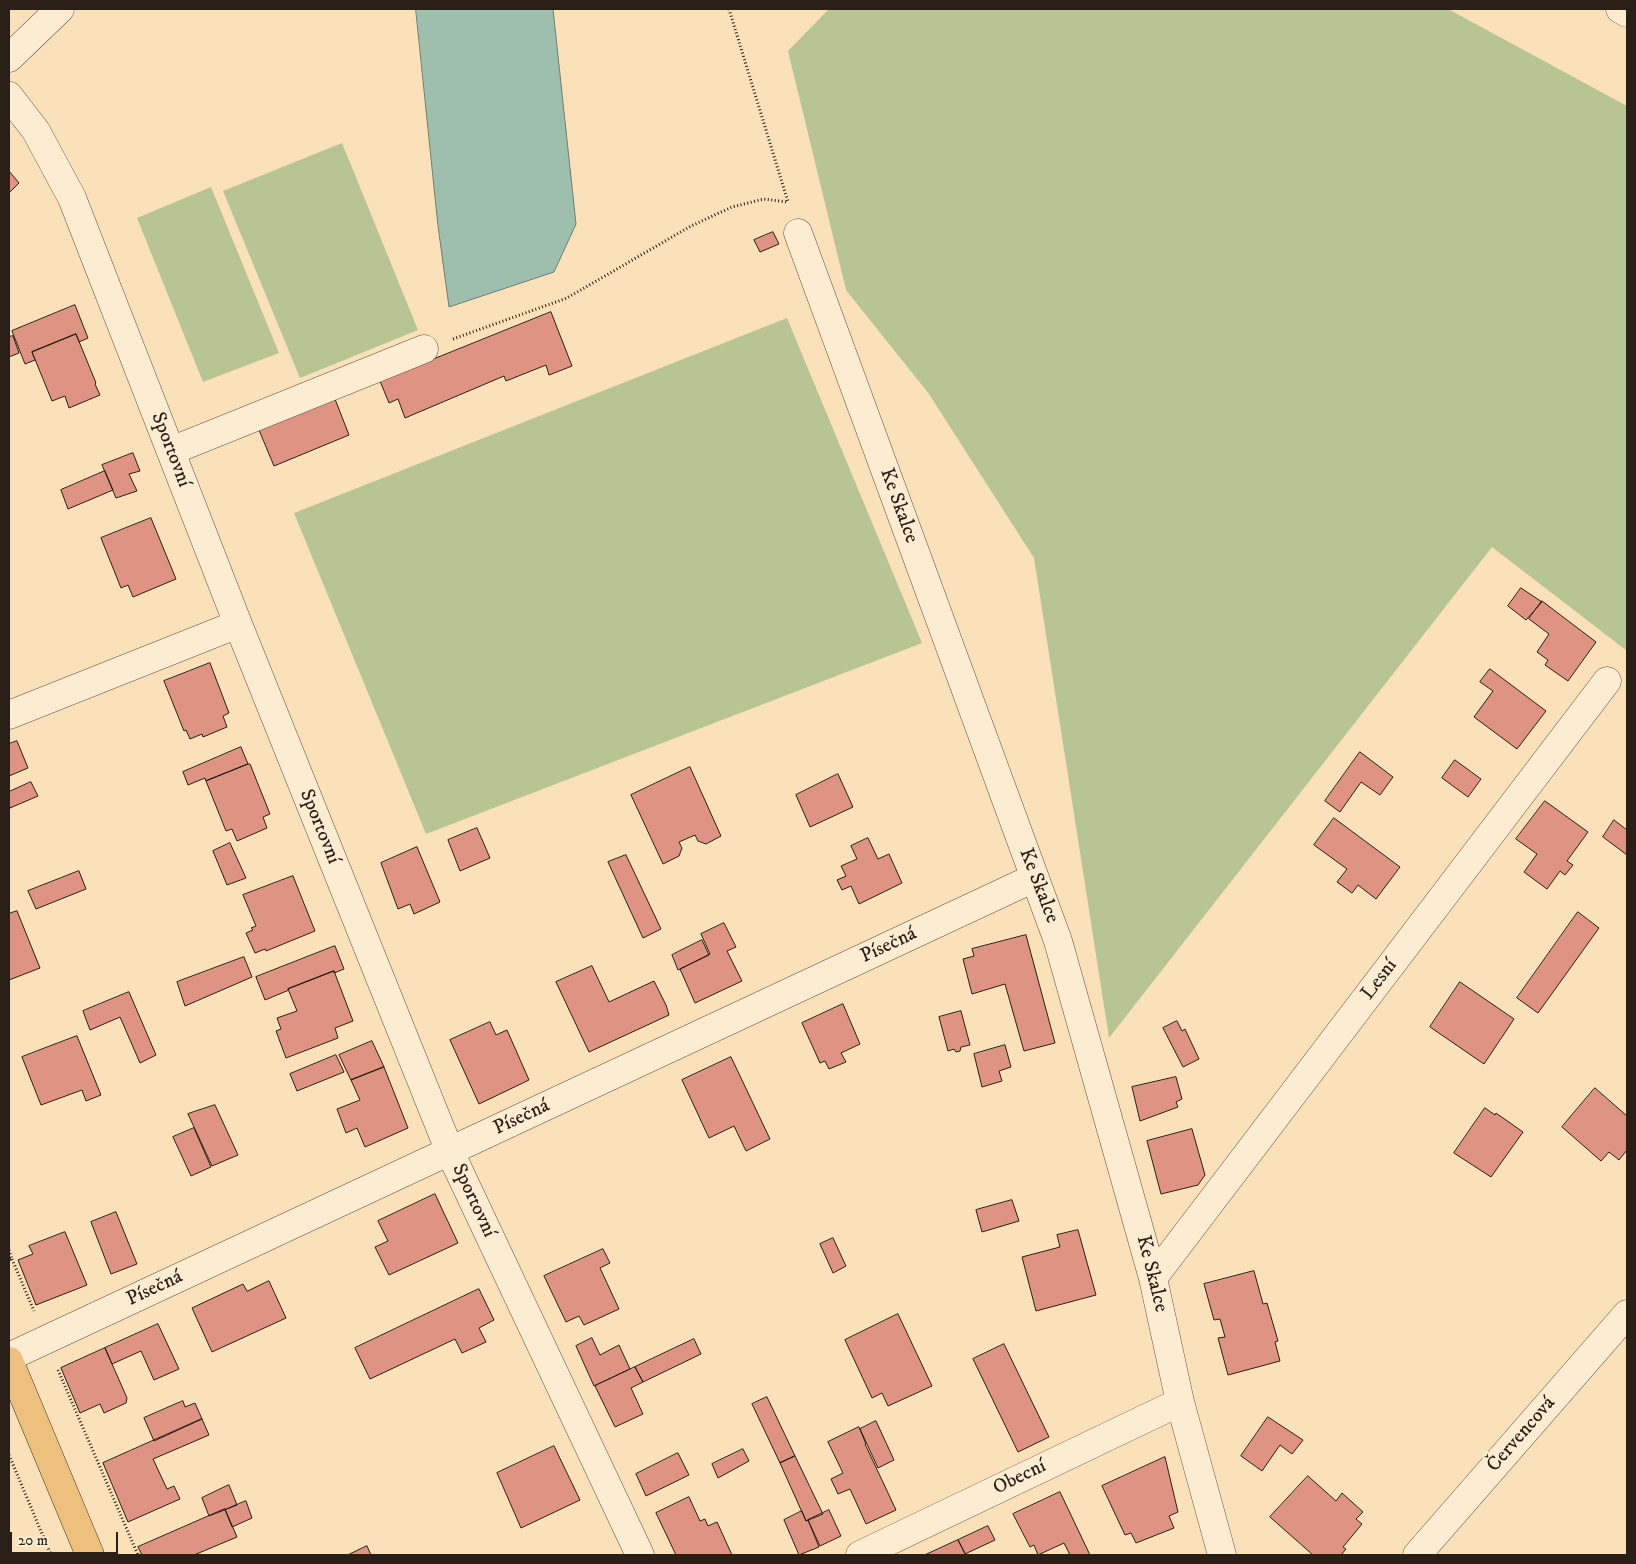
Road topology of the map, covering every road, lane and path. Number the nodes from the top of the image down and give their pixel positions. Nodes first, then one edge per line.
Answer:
1 (60, 9) edge
2 (729, 9) edge
3 (1620, 9) edge
4 (1627, 13) edge
5 (9, 58) edge
6 (9, 96) edge
7 (788, 202) junction
8 (798, 234) joint
9 (424, 349) joint
10 (171, 451) junction
11 (238, 624) junction
12 (1607, 681) dead end
13 (9, 715) edge
14 (1034, 878) junction
15 (450, 1152) junction
16 (9, 1250) edge
17 (10, 1259) edge
18 (1153, 1278) junction
19 (1627, 1314) edge
20 (45, 1340) junction
21 (9, 1357) edge
22 (9, 1361) edge
23 (1180, 1402) junction
24 (9, 1455) edge
25 (51, 1555) edge
26 (90, 1555) edge
27 (138, 1555) edge
28 (640, 1555) edge
29 (860, 1555) edge
30 (1222, 1555) edge
31 (1417, 1555) edge

1 - 5 street
2 - 7 path
3 - 4 street
6 - 10 street, Sportovní
7 - 8 path
7 - 9 path
8 - 14 street, Ke Skalce
9 - 10 street
10 - 11 street, Sportovní
11 - 13 street
11 - 15 street, Sportovní
12 - 18 street, Lesní
14 - 15 street, Písečná
14 - 18 street, Ke Skalce
15 - 20 street, Písečná
15 - 28 street, Sportovní
16 - 17 path
17 - 20 path
18 - 23 street, Ke Skalce
19 - 31 street, Červencová
20 - 21 street, Písečná
20 - 27 path
22 - 26 main road
23 - 29 street, Obecní
23 - 30 street, Ke Skalce
24 - 25 path

